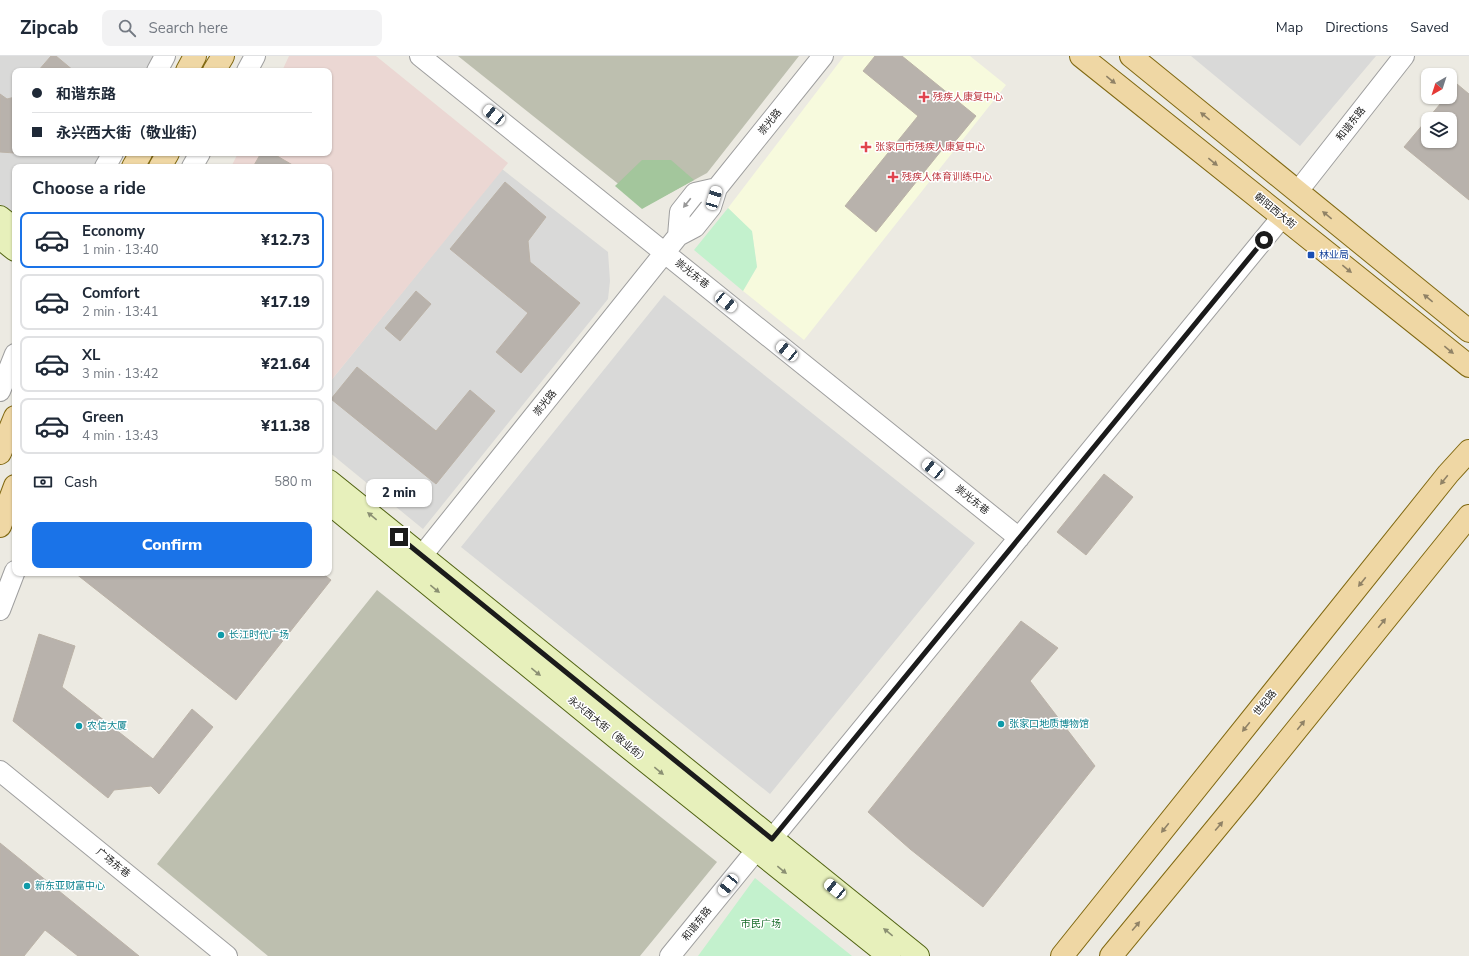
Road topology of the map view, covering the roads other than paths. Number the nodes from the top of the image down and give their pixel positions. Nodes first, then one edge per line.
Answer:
1 (165, 56) edge
2 (195, 56) edge
3 (223, 56) edge
4 (255, 56) edge
5 (420, 56) edge
6 (823, 56) edge
7 (1081, 56) edge
8 (1131, 56) edge
9 (1404, 56) edge
10 (159, 68) edge
11 (189, 68) edge
12 (216, 68) edge
13 (249, 68) edge
14 (1298, 191) junction
15 (0, 217) edge
16 (1282, 217) junction
17 (12, 227) edge
18 (0, 238) edge
19 (12, 248) edge
20 (665, 253) junction
21 (1469, 331) edge
22 (12, 361) edge
23 (1469, 366) edge
24 (0, 391) edge
25 (12, 424) edge
26 (1469, 451) edge
27 (0, 453) edge
28 (332, 484) edge
29 (12, 494) edge
30 (332, 505) edge
31 (1469, 516) edge
32 (0, 526) edge
33 (1018, 538) junction
34 (417, 563) junction
35 (13, 576) edge
36 (0, 610) edge
37 (0, 770) edge
38 (766, 846) junction
39 (227, 956) edge
40 (670, 956) edge
41 (683, 956) edge
42 (889, 956) edge
43 (918, 956) edge
44 (1062, 956) edge
45 (1111, 956) edge

1 - 10 street
2 - 11 main road
3 - 12 main road
4 - 13 street
5 - 20 street, 崇光东巷
6 - 20 street, 崇光路
7 -> 16 main road, 朝阳西大街
14 -> 8 main road
9 - 14 street, 和谐东路
21 -> 14 main road
15 - 17 main road
16 -> 23 main road, 朝阳西大街
16 - 33 street, 和谐东路
18 - 19 main road
20 - 33 street, 崇光东巷
20 - 34 street, 崇光路
22 - 24 street
25 - 27 main road
26 -> 44 main road, 世纪路
34 -> 28 main road, 永兴西大街（敬业街）
29 - 32 main road
30 - 34 main road, 永兴西大街（敬业街）
45 -> 31 main road
33 - 38 street, 和谐东路
34 - 38 main road, 永兴西大街（敬业街）
35 - 36 street
37 - 39 street, 广场东巷
38 - 40 street, 和谐东路
38 - 41 street, 和谐东路
38 -> 42 main road, 永兴西大街（敬业街）
43 -> 38 main road, 永兴西大街（敬业街）

